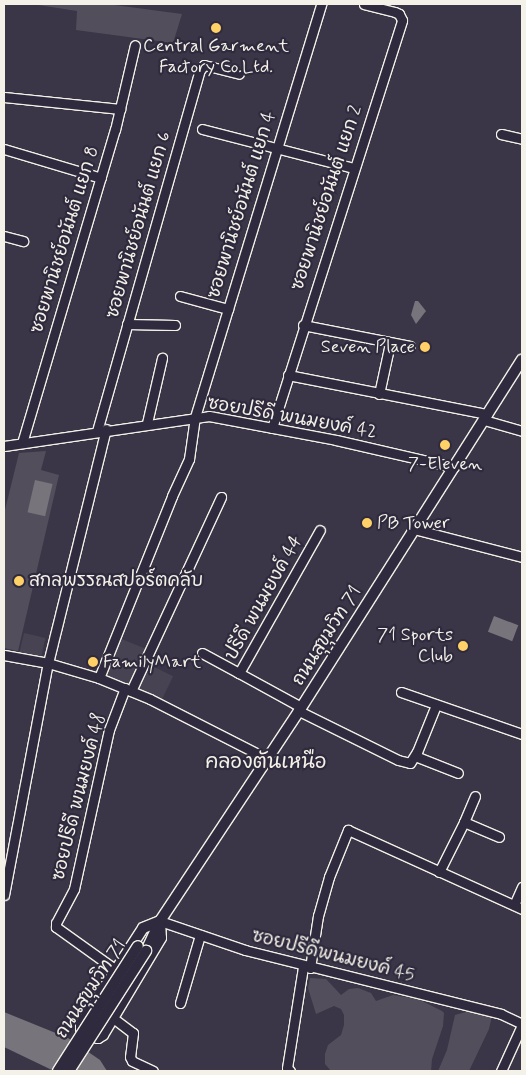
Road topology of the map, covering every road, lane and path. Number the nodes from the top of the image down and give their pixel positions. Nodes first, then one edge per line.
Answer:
1 (321, 4) edge
2 (364, 4) edge
3 (135, 44) dead end
4 (239, 74) dead end
5 (4, 97) edge
6 (120, 109) junction
7 (202, 129) dead end
8 (501, 134) dead end
9 (522, 139) edge
10 (4, 149) edge
11 (276, 149) junction
12 (354, 168) junction
13 (101, 178) junction
14 (4, 236) edge
15 (23, 241) dead end
16 (180, 296) dead end
17 (228, 309) junction
18 (127, 324) junction
19 (176, 325) dead end
20 (303, 325) junction
21 (390, 343) junction
22 (410, 346) dead end
23 (162, 358) dead end
24 (522, 360) edge
25 (288, 375) junction
26 (378, 394) junction
27 (196, 417) junction
28 (486, 417) junction
29 (147, 423) junction
30 (272, 428) junction
31 (106, 429) junction
32 (96, 431) junction
33 (522, 431) edge
34 (22, 443) junction
35 (4, 446) edge
36 (454, 467) junction
37 (221, 497) dead end
38 (414, 529) junction
39 (320, 530) dead end
40 (522, 557) edge
41 (202, 652) dead end
42 (4, 654) edge
43 (48, 663) junction
44 (239, 673) junction
45 (99, 678) junction
46 (128, 690) junction
47 (401, 692) dead end
48 (436, 705) junction
49 (300, 709) junction
50 (522, 734) edge
51 (415, 756) junction
52 (266, 758) junction
53 (458, 773) dead end
54 (475, 796) dead end
55 (464, 822) junction
56 (499, 837) dead end
57 (439, 872) junction
58 (6, 874) edge
59 (522, 887) edge
60 (4, 895) edge
61 (518, 907) edge
62 (158, 924) junction
63 (200, 935) junction
64 (142, 948) junction
65 (306, 967) junction
66 (116, 970) junction
67 (180, 1003) dead end
68 (113, 1018) junction
69 (522, 1024) edge
70 (58, 1071) edge
71 (69, 1071) edge
72 (153, 1071) edge
73 (290, 1071) edge
74 (501, 1071) edge

1 - 11 street, ซอยพานิชย์อนันต์ แยก 4
2 - 12 street, ซอยพานิชย์อนันต์ แยก 2
3 - 6 street, ซอยพานิชย์อนันต์ แยก 8
4 - 18 street, ซอยพานิชย์อนันต์ แยก 6
5 - 6 street
6 - 13 street, ซอยพานิชย์อนันต์ แยก 8
7 - 11 street
8 - 9 street
10 - 13 street
11 - 12 street
11 - 17 street, ซอยพานิชย์อนันต์ แยก 4
12 - 20 street, ซอยพานิชย์อนันต์ แยก 2
13 - 34 street, ซอยพานิชย์อนันต์ แยก 8
14 - 15 street
16 - 17 street
17 - 27 street, ซอยพานิชย์อนันต์ แยก 4
18 - 19 street
18 - 32 street, ซอยพานิชย์อนันต์ แยก 6
20 - 21 street
20 - 25 street, ซอยพานิชย์อนันต์ แยก 2
21 - 22 street
21 - 26 street
23 - 29 street
24 - 28 main road, ถนนสุขุมวิท 71
25 - 26 street
25 - 30 street, ซอยพานิชย์อนันต์ แยก 2
26 - 28 street
27 - 29 street, ซอยปรีดี พนมยงค์ 42
27 - 30 street, ซอยปรีดี พนมยงค์ 42
27 - 45 street, ซอยพานิชย์อนันต์ แยก 4
28 - 33 street
28 - 36 main road, ถนนสุขุมวิท 71
29 - 31 street, ซอยปรีดี พนมยงค์ 42
30 - 36 street, ซอยปรีดี พนมยงค์ 42
31 - 32 street, ซอยปรีดี พนมยงค์ 42
31 - 43 street
32 - 34 street, ซอยปรีดี พนมยงค์ 42
34 - 35 street, ซอยปรีดี พนมยงค์ 42
36 - 38 main road, ถนนสุขุมวิท 71
37 - 46 street
38 - 40 street
38 - 49 main road, ถนนสุขุมวิท 71
39 - 44 street, ปรีดี พนมยงค์ 44
41 - 44 street
42 - 43 street
43 - 45 street
43 - 58 street
44 - 49 street, ปรีดี พนมยงค์ 44
45 - 46 street
46 - 52 street
46 - 66 street, ซอยปรีดี พนมยงค์ 48
47 - 48 street
48 - 50 street
48 - 51 street
49 - 51 street, ปรีดี พนมยงค์ 44
49 - 52 main road, ถนนสุขุมวิท 71
51 - 53 street
52 - 62 main road, ถนนสุขุมวิท 71
54 - 55 street
55 - 56 street
55 - 57 street
57 - 61 street
57 - 65 street
58 - 60 street
59 - 61 street
62 - 63 street, ซอยปรีดีพนมยงค์ 45
62 - 64 main road, ถนนสุขุมวิท 71
62 - 66 main road
62 - 68 main road
63 - 65 street, ซอยปรีดีพนมยงค์ 45
63 - 67 street
64 - 70 main road, ถนนสุขุมวิท 71, bridge
64 - 71 main road, ถนนสุขุมวิท 71, bridge
65 - 69 street, ซอยปรีดีพนมยงค์ 45
65 - 73 street
66 - 68 main road
68 - 72 street
69 - 74 street

